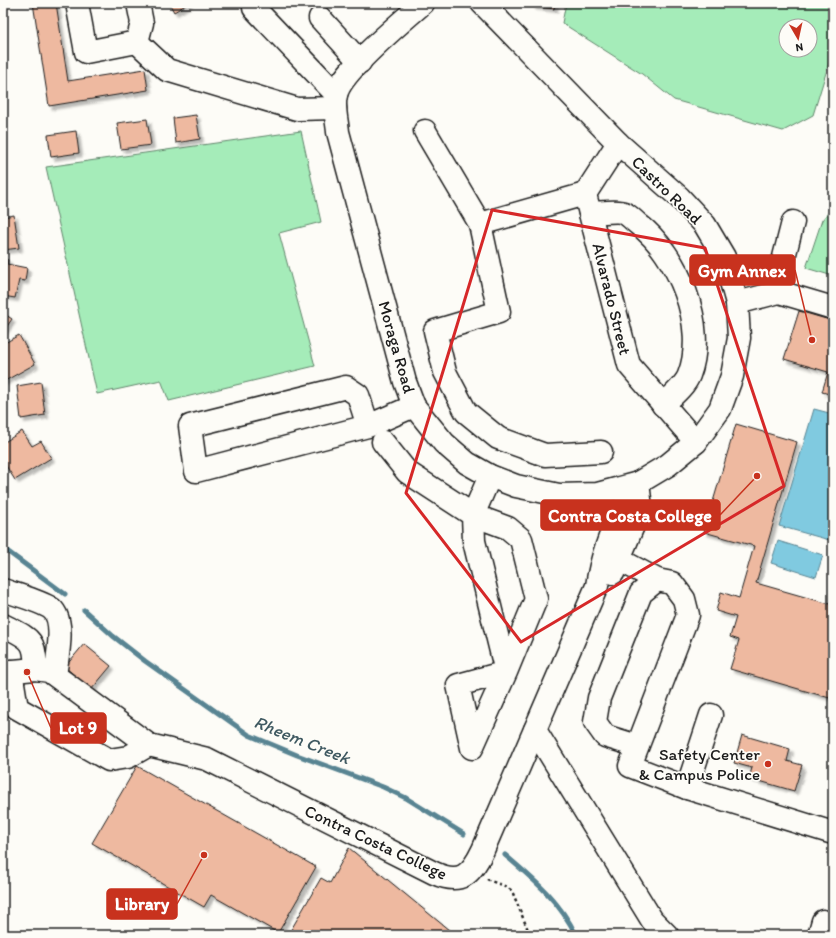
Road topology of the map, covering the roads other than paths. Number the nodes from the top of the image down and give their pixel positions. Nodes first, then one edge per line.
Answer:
1 (77, 3) edge
2 (138, 3) edge
3 (423, 3) edge
4 (482, 3) edge
5 (254, 5) edge
6 (320, 18) dead end
7 (137, 42) junction
8 (360, 62) junction
9 (335, 101) junction
10 (425, 131) dead end
11 (618, 143) junction
12 (588, 204) junction
13 (793, 222) dead end
14 (480, 224) junction
15 (779, 292) junction
16 (737, 303) junction
17 (833, 308) edge
18 (664, 405) junction
19 (414, 406) junction
20 (368, 426) junction
21 (383, 442) dead end
22 (696, 442) junction
23 (602, 452) dead end
24 (490, 476) junction
25 (638, 483) junction
26 (473, 515) junction
27 (618, 559) junction
28 (657, 580) junction
29 (597, 586) junction
30 (3, 590) edge
31 (3, 625) edge
32 (7, 672) edge
33 (45, 672) junction
34 (710, 715) dead end
35 (535, 730) junction
36 (149, 745) junction
37 (634, 756) junction
38 (687, 788) junction
39 (833, 833) edge
40 (667, 935) edge

1 - 7 street
2 - 7 street
3 - 8 street
4 - 11 street, Castro Road
5 - 9 street
6 - 8 street
7 - 9 street
8 - 9 street
9 - 19 street, Moraga Road
10 - 14 street
11 - 12 street
11 - 16 street, Castro Road
12 - 14 street
12 - 18 street, Alvarado Street
12 - 18 street
13 - 15 street
14 - 23 street
15 - 16 street
15 - 17 street
16 - 22 street, Castro Road
18 - 22 street, Alvarado Street
19 - 20 street
19 - 24 street, Moraga Road
20 - 20 street
21 - 26 street
22 - 25 street, Moraga Road
24 - 25 street, Moraga Road
24 - 26 street
25 - 27 street, Contra Costa College
25 - 29 street, Contra Costa College
26 - 26 street
27 - 28 street
27 - 29 street, Contra Costa College
28 - 37 street
28 - 37 street
29 - 35 street, Contra Costa College
30 - 33 street
31 - 33 street
32 - 33 street
32 - 36 street
33 - 36 street
34 - 38 street
35 - 36 street, Contra Costa College
35 - 40 street
37 - 38 street
38 - 39 street

